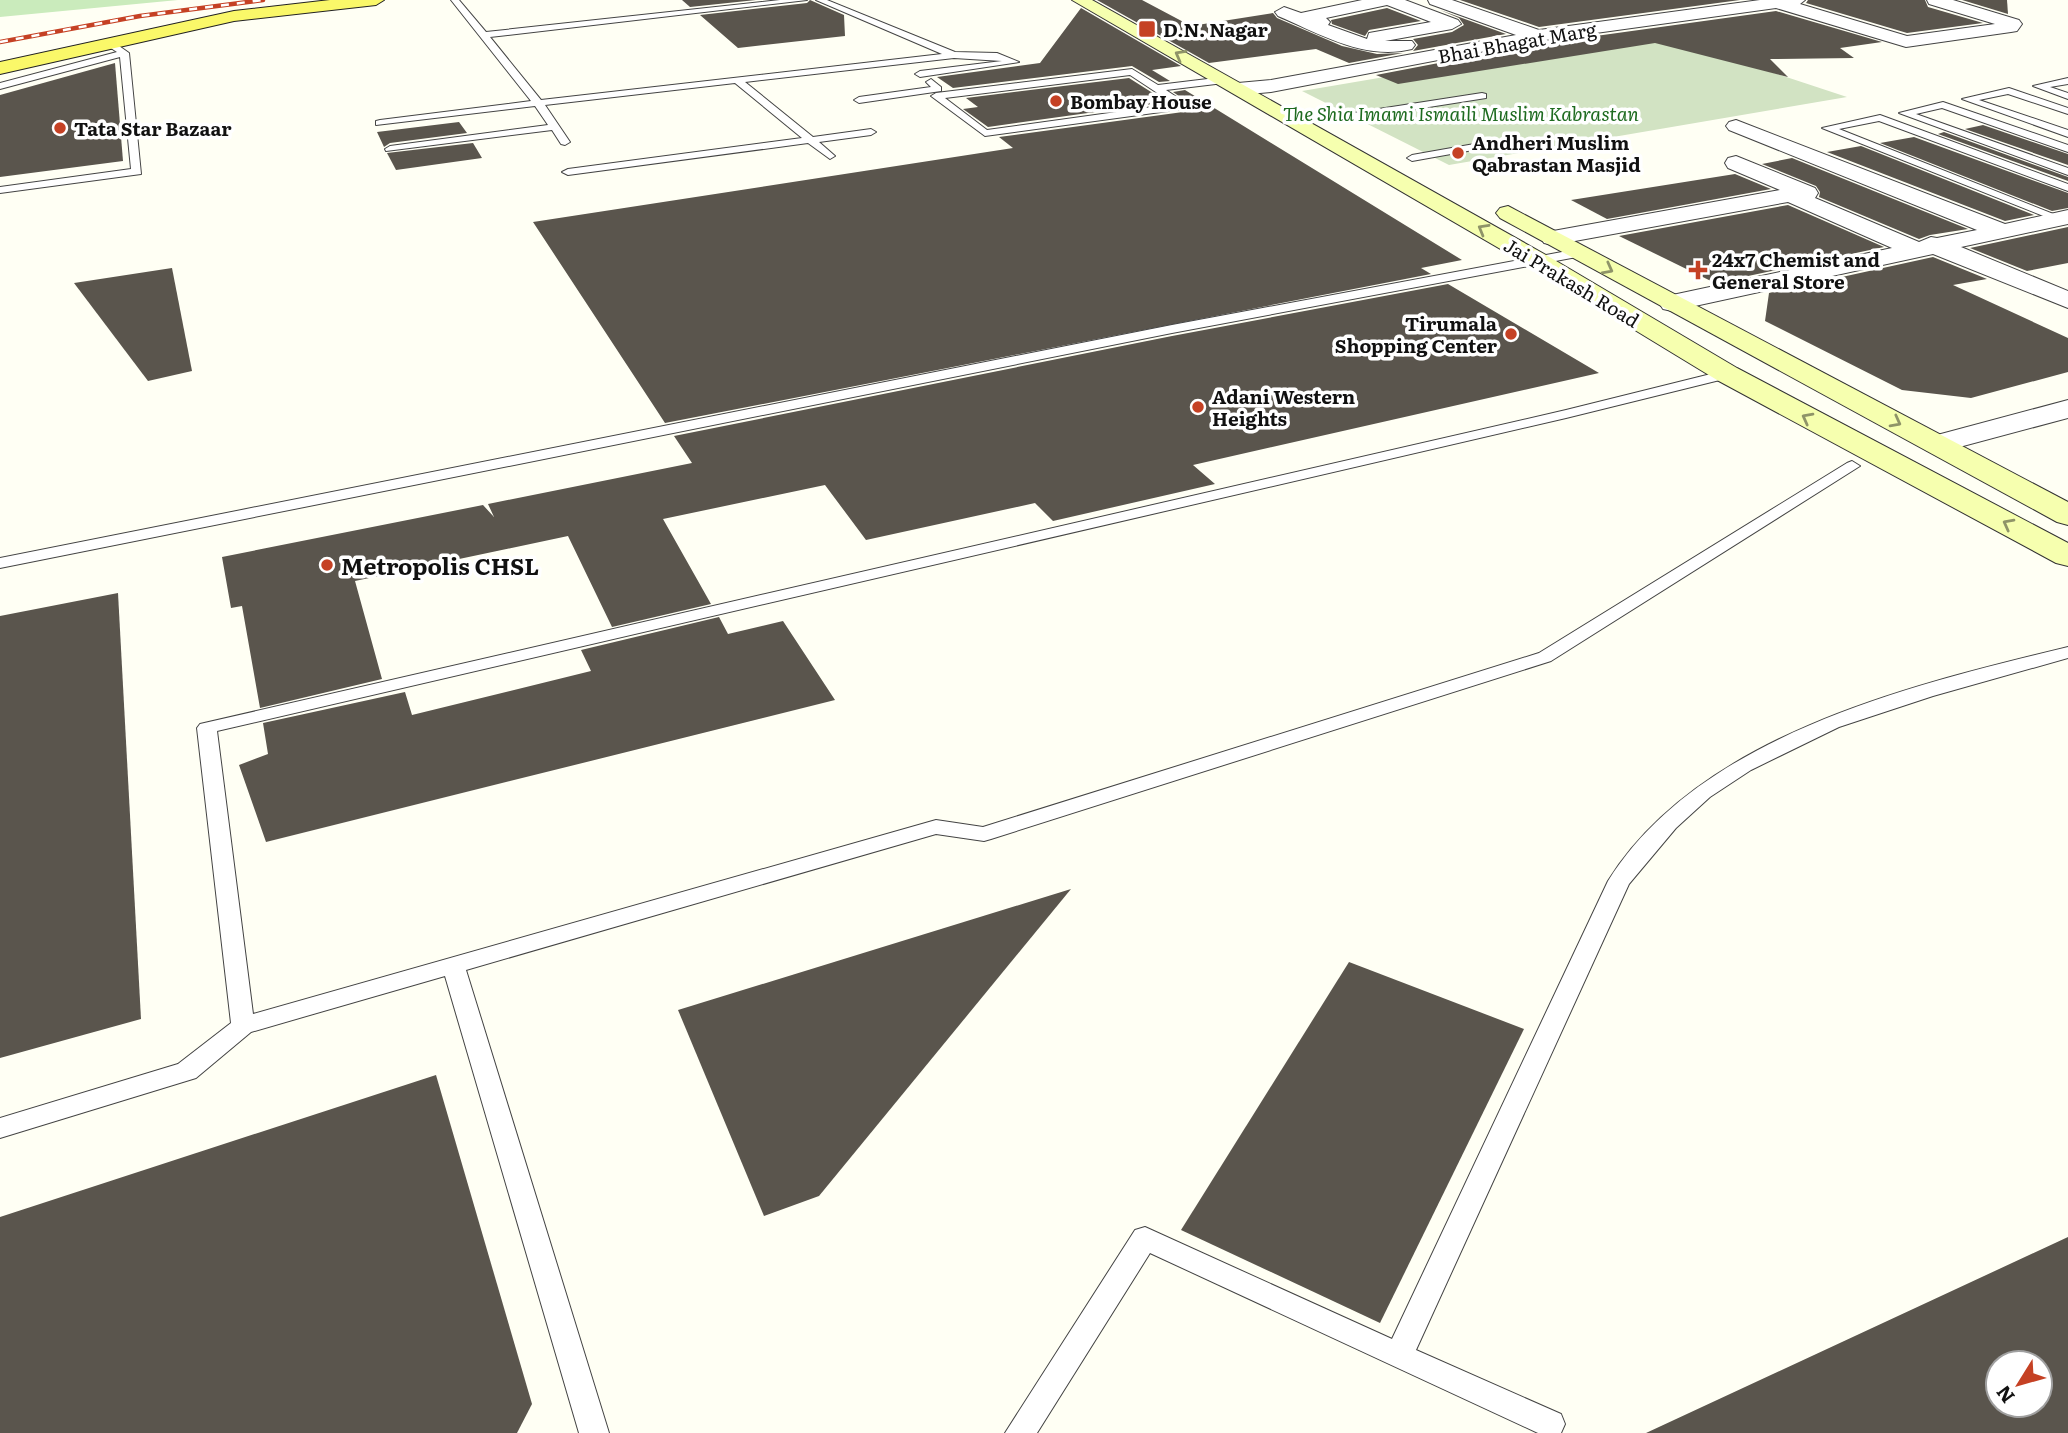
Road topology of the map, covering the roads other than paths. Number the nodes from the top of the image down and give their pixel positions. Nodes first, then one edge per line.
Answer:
1 (288, 0) edge
2 (376, 0) edge
3 (455, 0) edge
4 (803, 0) edge
5 (820, 0) edge
6 (1080, 0) edge
7 (1119, 0) edge
8 (1389, 0) edge
9 (1436, 0) edge
10 (1470, 0) edge
11 (1674, 0) edge
12 (1797, 0) edge
13 (1935, 0) edge
14 (1960, 0) edge
15 (1734, 3) edge
16 (1778, 3) junction
17 (1284, 12) dead end
18 (2036, 22) dead end
19 (1524, 27) junction
20 (485, 35) junction
21 (117, 48) junction
22 (954, 55) junction
23 (0, 57) edge
24 (902, 61) junction
25 (0, 68) edge
26 (920, 74) junction
27 (737, 80) junction
28 (2068, 81) edge
29 (1245, 84) junction
30 (0, 86) edge
31 (1157, 88) junction
32 (688, 94) dead end
33 (1482, 96) dead end
34 (2068, 96) edge
35 (859, 100) dead end
36 (540, 107) junction
37 (2068, 111) edge
38 (1340, 118) junction
39 (380, 123) dead end
40 (1736, 126) dead end
41 (553, 127) junction
42 (871, 132) dead end
43 (2068, 134) edge
44 (811, 140) junction
45 (565, 142) dead end
46 (1497, 143) dead end
47 (390, 149) dead end
48 (2068, 149) edge
49 (1802, 152) junction
50 (830, 156) dead end
51 (1412, 158) junction
52 (568, 172) dead end
53 (2068, 172) edge
54 (1448, 178) dead end
55 (2068, 188) edge
56 (0, 190) edge
57 (1483, 198) dead end
58 (2064, 218) edge
59 (2002, 232) junction
60 (1553, 239) junction
61 (1922, 243) junction
62 (1577, 253) junction
63 (1537, 260) junction
64 (2068, 274) edge
65 (2026, 282) junction
66 (2068, 300) edge
67 (1672, 303) junction
68 (1727, 374) junction
69 (2068, 409) edge
70 (1937, 444) junction
71 (1852, 466) dead end
72 (2068, 515) edge
73 (2068, 556) edge
74 (0, 563) edge
75 (2068, 652) edge
76 (453, 966) junction
77 (243, 1026) junction
78 (0, 1128) edge
79 (1399, 1356) junction
80 (1550, 1424) dead end
81 (594, 1433) edge
82 (1020, 1433) edge

1 - 23 main road
2 - 21 main road
3 - 20 lane
4 - 20 lane
5 - 22 lane
29 -> 6 main road, Jai Prakash Road
7 - 29 main road, Jai Prakash Road
8 - 8 street
9 - 19 street
10 - 19 street
11 - 19 street
12 - 16 street, Bhai Bhagat Marg
13 - 16 street
14 - 18 street
15 - 16 street, Bhai Bhagat Marg
15 - 19 street, Bhai Bhagat Marg
17 - 19 street
19 - 29 street
20 - 36 lane
21 - 25 main road
21 - 30 lane
21 - 56 lane
22 - 24 lane
22 - 26 lane
24 - 26 lane
24 - 27 lane
26 - 35 lane
27 - 36 lane
27 - 44 lane
28 - 34 lane
29 - 31 lane
29 - 38 main road, Jai Prakash Road
63 -> 29 main road, Jai Prakash Road
31 - 31 lane
32 - 36 lane
33 - 38 lane
36 - 39 lane
36 - 41 lane
37 - 43 lane
38 - 51 main road, Jai Prakash Road
40 - 49 street
41 - 45 lane
41 - 47 lane
42 - 44 lane
44 - 50 lane
44 - 52 lane
46 - 51 lane
48 - 53 lane
49 - 59 street
49 - 61 street
51 - 54 main road, Jai Prakash Road
55 - 58 lane
57 - 60 main road, Jai Prakash Road
58 - 59 street
59 - 61 street
60 - 61 street
60 - 62 main road, Jai Prakash Road
61 - 65 street
61 - 67 street
62 - 63 lane
62 -> 67 main road, Jai Prakash Road
63 - 68 main road, Jai Prakash Road
63 - 74 lane
64 - 65 street
65 - 66 street
67 -> 70 main road, Jai Prakash Road
73 -> 68 main road, Jai Prakash Road
68 - 77 lane
69 - 70 street
70 - 72 main road, Jai Prakash Road
71 - 76 lane
75 - 79 lane
76 - 77 lane
76 - 81 lane
77 - 78 lane
79 - 80 lane
79 - 82 lane

